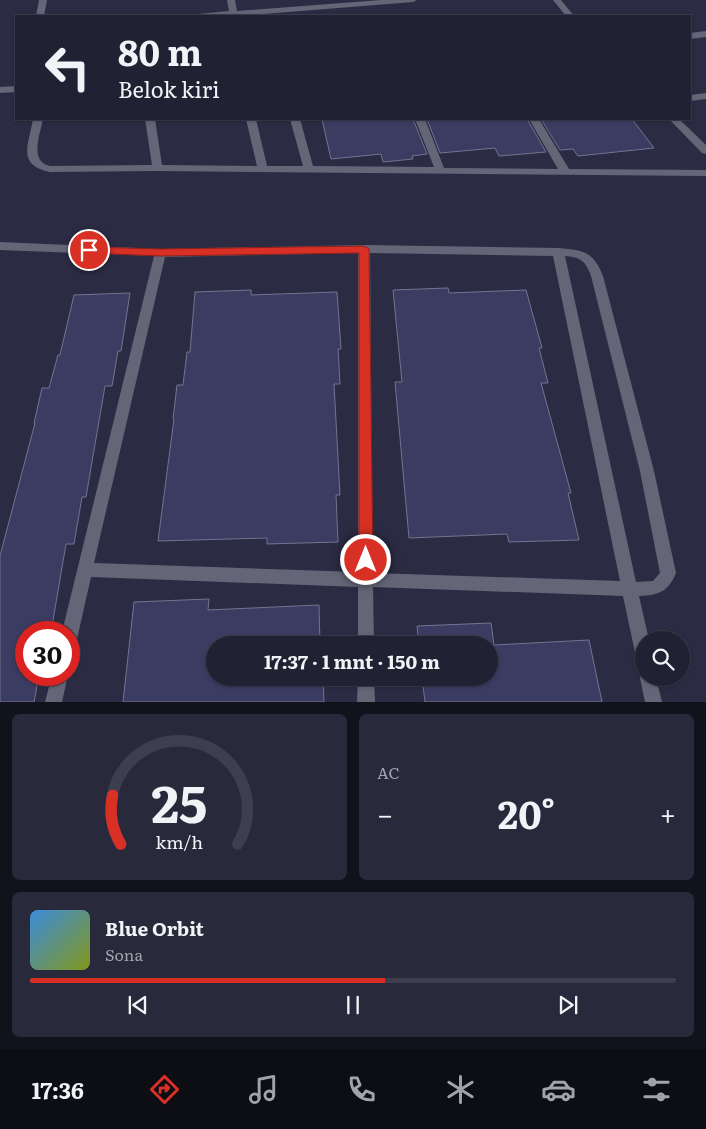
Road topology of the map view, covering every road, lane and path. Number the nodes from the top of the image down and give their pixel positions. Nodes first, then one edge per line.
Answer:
1 (43, 0) edge
2 (231, 0) edge
3 (413, 0) edge
4 (557, 0) edge
5 (40, 15) edge
6 (234, 15) edge
7 (569, 15) edge
8 (706, 34) edge
9 (691, 36) edge
10 (15, 89) edge
11 (0, 90) edge
12 (706, 96) edge
13 (691, 98) edge
14 (38, 120) edge
15 (150, 120) edge
16 (251, 120) edge
17 (295, 120) edge
18 (420, 120) edge
19 (535, 120) edge
20 (675, 120) edge
21 (706, 151) edge
22 (157, 168) junction
23 (263, 169) junction
24 (309, 169) junction
25 (440, 170) junction
26 (565, 171) junction
27 (706, 173) edge
28 (0, 246) edge
29 (364, 249) junction
30 (558, 252) junction
31 (160, 253) junction
32 (86, 570) junction
33 (366, 580) junction
34 (629, 589) junction
35 (73, 621) edge
36 (638, 631) edge
37 (366, 636) edge
38 (57, 686) edge
39 (366, 686) edge
40 (650, 686) edge
41 (53, 702) edge
42 (366, 702) edge
43 (654, 702) edge

1 - 5 street
2 - 6 street
3 - 6 street
4 - 7 street
8 - 9 street
10 - 11 street
12 - 13 street
14 - 22 street
15 - 22 street
16 - 23 street
17 - 24 street
18 - 25 street
19 - 26 street
20 - 21 street
22 - 23 street
23 - 24 street
24 - 25 street
25 - 26 street
26 - 27 street
28 - 31 street
29 - 30 street
29 - 31 street
29 - 33 street
30 - 34 street
30 - 34 street
31 - 32 street
32 - 33 street
32 - 35 street
33 - 34 street
33 - 37 street
34 - 36 street
38 - 41 street
39 - 42 street
40 - 43 street

